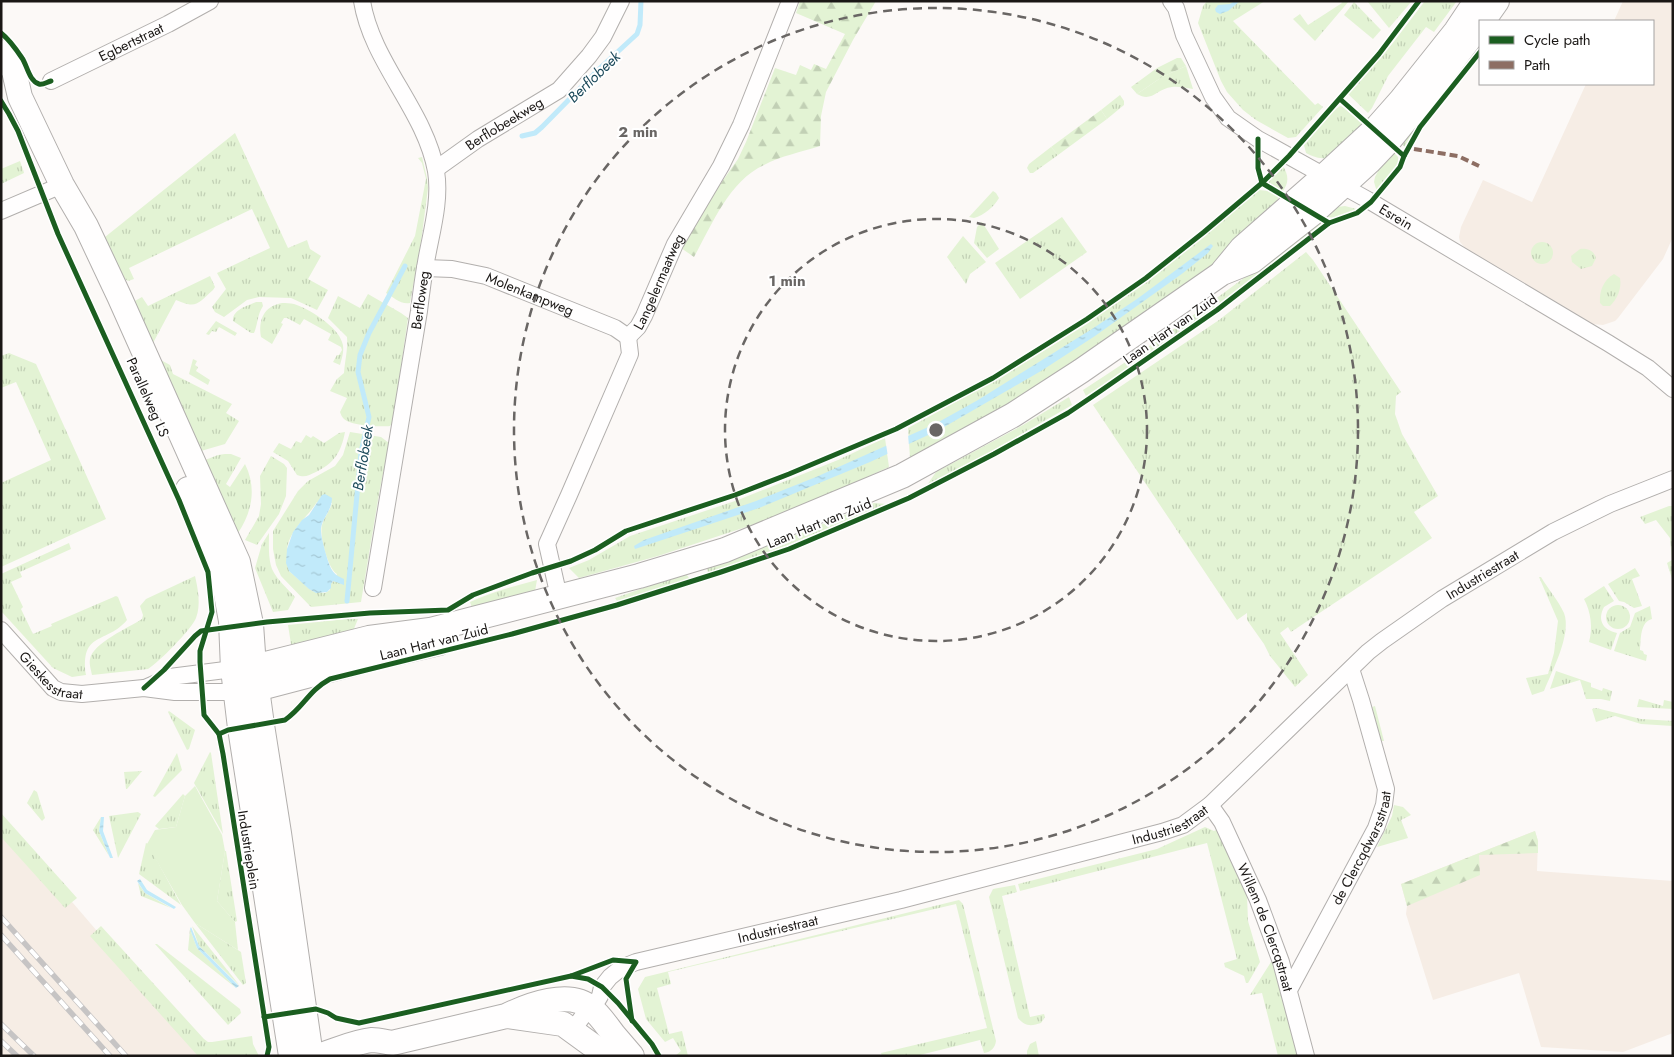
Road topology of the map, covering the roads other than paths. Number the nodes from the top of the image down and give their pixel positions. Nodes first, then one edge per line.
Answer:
1 (210, 1) edge
2 (362, 1) edge
3 (622, 1) edge
4 (790, 1) edge
5 (1476, 1) edge
6 (1497, 1) edge
7 (1178, 4) edge
8 (1484, 20) edge
9 (1479, 26) edge
10 (1, 52) edge
11 (1, 77) edge
12 (51, 81) dead end
13 (20, 97) junction
14 (436, 170) junction
15 (1334, 181) junction
16 (62, 185) junction
17 (1, 211) edge
18 (424, 268) junction
19 (628, 338) junction
20 (1673, 389) edge
21 (1673, 479) edge
22 (639, 576) junction
23 (373, 588) dead end
24 (559, 596) junction
25 (238, 606) joint
26 (1, 630) edge
27 (1351, 669) junction
28 (245, 679) junction
29 (144, 688) junction
30 (1210, 805) junction
31 (1288, 990) junction
32 (590, 1006) junction
33 (304, 1010) junction
34 (506, 1016) junction
35 (573, 1030) junction
36 (355, 1043) junction
37 (385, 1049) edge
38 (291, 1056) edge
39 (311, 1056) edge
40 (317, 1056) edge
41 (607, 1056) edge
42 (632, 1056) edge
43 (1306, 1056) edge

1 - 12 street, Egbertstraat
2 - 14 street, Berfloweg
3 - 14 street, Berflobeekweg
4 - 19 street, Langelermaatweg
5 - 15 main road, Laan Hart van Zuid
6 - 8 main road
7 - 15 street, Esrein
9 - 15 main road, Laan Hart van Zuid
10 - 13 main road, Parallelweg LS
11 - 13 main road, Parallelweg LS
13 - 16 main road, Parallelweg LS
14 - 18 street, Berfloweg
15 - 20 street, Esrein
15 - 22 main road, Laan Hart van Zuid
16 - 17 street
16 - 25 main road, Parallelweg LS
18 - 19 street, Molenkampweg
18 - 23 street, Berfloweg
19 - 24 street, Langelermaatweg
21 - 27 street, Industriestraat
22 - 24 main road, Laan Hart van Zuid
22 - 28 main road, Laan Hart van Zuid
24 - 28 main road, Laan Hart van Zuid
25 - 28 main road, Industrieplein
26 - 29 street, Gieskesstraat
27 - 30 street, Industriestraat
27 - 31 street, de Clercqdwarsstraat
28 - 29 street, Gieskesstraat
28 - 29 street, Gieskesstraat
28 - 33 main road, Industrieplein
28 - 38 main road, Industrieplein
30 - 31 street, Willem de Clercqstraat
30 - 32 street, Industriestraat
31 - 43 street, Willem de Clercqstraat
32 - 34 main road
32 - 35 street, Industriestraat
32 - 42 main road
33 - 36 main road
33 - 39 main road, Industrieplein
34 - 35 main road
34 - 37 main road
35 - 41 main road
36 - 37 main road
36 - 40 main road

